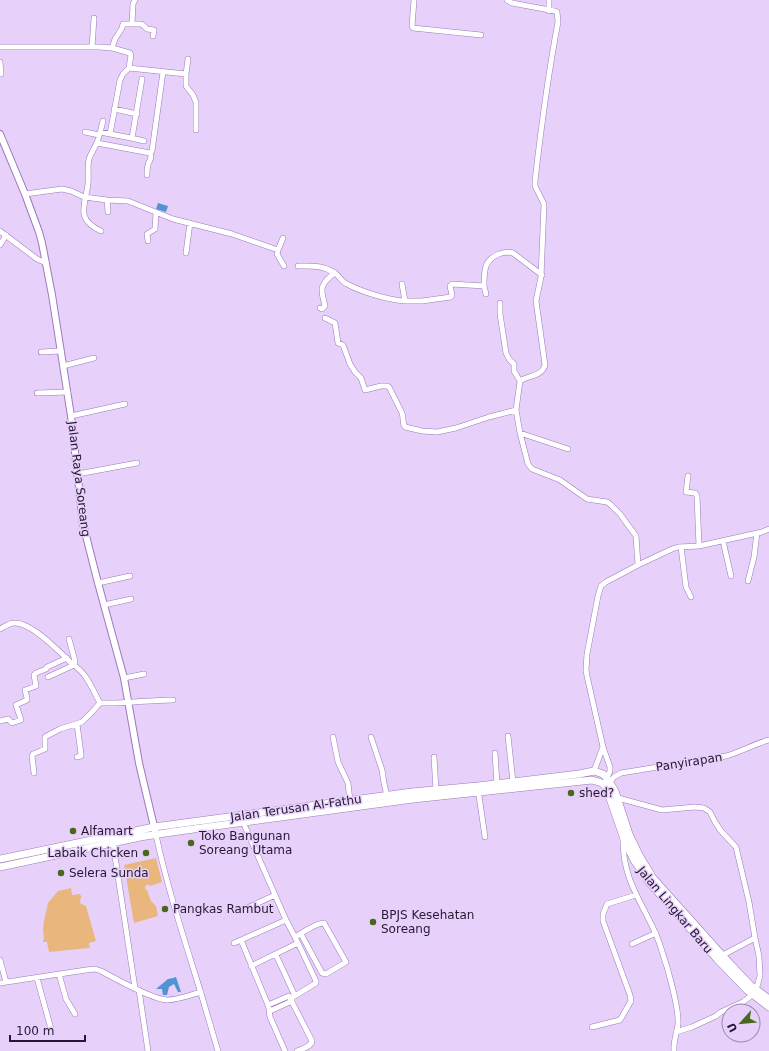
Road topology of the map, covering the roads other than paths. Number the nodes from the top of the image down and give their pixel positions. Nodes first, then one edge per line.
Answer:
1 (135, 0) edge
2 (414, 0) edge
3 (507, 0) edge
4 (549, 0) edge
5 (549, 11) junction
6 (94, 18) dead end
7 (132, 24) junction
8 (481, 35) dead end
9 (154, 36) dead end
10 (0, 47) edge
11 (92, 47) junction
12 (112, 48) junction
13 (188, 59) dead end
14 (0, 62) edge
15 (129, 68) junction
16 (163, 72) junction
17 (1, 74) dead end
18 (186, 74) junction
19 (142, 79) dead end
20 (114, 109) junction
21 (137, 114) junction
22 (103, 121) dead end
23 (196, 130) dead end
24 (85, 132) dead end
25 (0, 134) edge
26 (100, 134) junction
27 (110, 134) junction
28 (131, 138) junction
29 (144, 141) dead end
30 (97, 143) junction
31 (152, 151) dead end
32 (147, 175) dead end
33 (25, 194) junction
34 (84, 197) junction
35 (107, 200) junction
36 (108, 212) dead end
37 (156, 213) junction
38 (190, 223) junction
39 (0, 231) edge
40 (101, 231) dead end
41 (6, 235) junction
42 (283, 238) dead end
43 (148, 241) dead end
44 (0, 245) edge
45 (278, 250) junction
46 (186, 253) dead end
47 (46, 263) junction
48 (284, 266) dead end
49 (298, 266) dead end
50 (335, 273) junction
51 (542, 275) junction
52 (402, 284) dead end
53 (484, 286) junction
54 (486, 294) dead end
55 (405, 301) junction
56 (500, 303) dead end
57 (320, 308) dead end
58 (325, 318) dead end
59 (61, 351) junction
60 (41, 352) dead end
61 (94, 358) dead end
62 (64, 366) junction
63 (520, 381) junction
64 (68, 392) junction
65 (36, 393) dead end
66 (125, 404) dead end
67 (516, 410) junction
68 (71, 416) junction
69 (520, 433) junction
70 (568, 449) dead end
71 (137, 463) dead end
72 (78, 474) junction
73 (688, 476) dead end
74 (769, 529) edge
75 (757, 533) junction
76 (723, 541) junction
77 (699, 546) junction
78 (681, 547) junction
79 (638, 565) junction
80 (130, 576) dead end
81 (731, 576) dead end
82 (748, 581) dead end
83 (98, 584) junction
84 (691, 596) dead end
85 (131, 599) dead end
86 (104, 605) junction
87 (0, 629) edge
88 (69, 639) dead end
89 (67, 658) junction
90 (74, 665) junction
91 (144, 674) dead end
92 (48, 677) dead end
93 (124, 678) junction
94 (173, 700) dead end
95 (128, 702) junction
96 (100, 703) junction
97 (0, 722) edge
98 (77, 724) junction
99 (508, 736) dead end
100 (333, 737) dead end
101 (372, 737) dead end
102 (769, 740) edge
103 (603, 747) junction
104 (495, 753) dead end
105 (77, 757) dead end
106 (434, 757) dead end
107 (594, 771) junction
108 (34, 773) dead end
109 (592, 780) joint
110 (609, 780) junction
111 (514, 782) junction
112 (497, 784) junction
113 (478, 789) junction
114 (436, 790) junction
115 (387, 796) junction
116 (618, 798) junction
117 (379, 800) junction
118 (350, 801) junction
119 (244, 822) junction
120 (155, 831) junction
121 (626, 836) junction
122 (485, 837) dead end
123 (113, 843) junction
124 (0, 859) edge
125 (0, 867) edge
126 (275, 895) junction
127 (636, 895) junction
128 (243, 910) dead end
129 (286, 920) junction
130 (656, 933) junction
131 (301, 934) junction
132 (295, 937) junction
133 (755, 938) junction
134 (241, 940) junction
135 (234, 943) dead end
136 (298, 943) junction
137 (632, 944) dead end
138 (276, 955) junction
139 (720, 958) junction
140 (0, 960) edge
141 (251, 966) junction
142 (59, 974) junction
143 (37, 978) junction
144 (3, 982) edge
145 (137, 989) junction
146 (201, 992) junction
147 (754, 992) junction
148 (292, 998) junction
149 (769, 999) edge
150 (769, 1007) edge
151 (269, 1008) junction
152 (75, 1014) dead end
153 (592, 1026) dead end
154 (51, 1029) dead end
155 (676, 1032) junction
156 (148, 1051) edge
157 (218, 1051) edge
158 (285, 1051) edge
159 (297, 1051) edge
160 (674, 1051) edge

1 - 7 street
2 - 8 street
3 - 5 street
4 - 5 street
5 - 51 street
6 - 11 street
7 - 9 street
7 - 12 street
10 - 11 street
11 - 12 street
12 - 15 street
13 - 18 street
14 - 17 street
15 - 16 street
15 - 20 street
16 - 18 street
16 - 31 street
18 - 23 street
19 - 21 street
20 - 21 street
20 - 27 street
21 - 28 street
22 - 26 street
24 - 26 street
25 - 33 main road, Jalan Raya Soreang
26 - 27 street
26 - 30 street
27 - 28 street
28 - 29 street
30 - 32 street
30 - 34 street
33 - 34 street
33 - 47 main road, Jalan Raya Soreang
34 - 35 street
34 - 40 street
35 - 36 street
35 - 37 street
37 - 38 street
37 - 43 street
38 - 45 street
38 - 46 street
39 - 41 street
41 - 44 street
41 - 47 street
42 - 45 street
45 - 48 street
47 - 59 main road, Jalan Raya Soreang
49 - 50 street
50 - 55 street
50 - 57 street
51 - 53 street
51 - 63 street
52 - 55 street
53 - 54 street
53 - 55 street
56 - 63 street
58 - 67 street
59 - 60 street
59 - 62 main road, Jalan Raya Soreang
61 - 62 street
62 - 64 main road, Jalan Raya Soreang
63 - 67 street
64 - 65 street
64 - 68 main road, Jalan Raya Soreang
66 - 68 street
67 - 69 street
68 - 72 main road, Jalan Raya Soreang
69 - 70 street
69 - 79 street
71 - 72 street
72 - 83 main road, Jalan Raya Soreang
73 - 77 street
74 - 75 street
75 - 76 street
75 - 82 street
76 - 77 street
76 - 81 street
77 - 78 street
78 - 79 street
78 - 84 street
79 - 103 street
80 - 83 street
83 - 86 main road, Jalan Raya Soreang
85 - 86 street
86 - 93 main road, Jalan Raya Soreang
87 - 89 street
88 - 90 street
89 - 90 street
89 - 97 street
90 - 92 street
90 - 96 street
91 - 93 street
93 - 95 main road, Jalan Raya Soreang
94 - 95 street
95 - 96 street
95 - 120 main road, Jalan Raya Soreang
96 - 98 street
98 - 105 street
98 - 108 street
99 - 111 street
100 - 118 street
101 - 115 street
102 - 110 street, Panyirapan
103 - 107 street
103 - 110 street
104 - 112 street
106 - 114 street
107 - 110 highway
107 - 111 highway, Jalan Terusan Al-Fathu
109 - 113 highway, Jalan Terusan Al-Fathu
109 - 121 highway, Jalan Lingkar Baru
110 - 116 highway, Jalan Lingkar Baru
111 - 112 highway, Jalan Terusan Al-Fathu
112 - 113 highway, Jalan Terusan Al-Fathu
113 - 114 highway, Jalan Terusan Al-Fathu
113 - 117 highway, Jalan Terusan Al-Fathu
113 - 122 street
114 - 115 highway, Jalan Terusan Al-Fathu
115 - 117 highway, Jalan Terusan Al-Fathu
116 - 121 highway, Jalan Lingkar Baru
116 - 133 street
117 - 118 highway, Jalan Terusan Al-Fathu
117 - 119 highway, Jalan Terusan Al-Fathu
118 - 120 highway, Jalan Terusan Al-Fathu
119 - 120 highway, Jalan Terusan Al-Fathu
119 - 126 street
120 - 123 highway, Jalan Terusan Al-Fathu
120 - 124 highway, Jalan Terusan Al-Fathu
120 - 146 street
121 - 127 street
121 - 139 highway, Jalan Lingkar Baru
123 - 125 highway, Jalan Terusan Al-Fathu
123 - 145 street
126 - 128 street
126 - 129 street
127 - 130 street
127 - 153 street
129 - 132 street
129 - 134 street
130 - 137 street
130 - 155 street
131 - 131 street
131 - 132 street
132 - 136 street
133 - 139 street
133 - 147 street
134 - 135 street
134 - 141 street
136 - 138 street
136 - 148 street
138 - 141 street
138 - 148 street
139 - 147 highway, Jalan Lingkar Baru
140 - 144 street
141 - 151 street
142 - 143 street
142 - 145 street
142 - 152 street
143 - 144 street
143 - 154 street
145 - 146 street
145 - 156 street
146 - 157 street
147 - 149 highway, Jalan Lingkar Baru
147 - 150 highway, Jalan Lingkar Baru
147 - 155 street
148 - 151 street
148 - 159 street
151 - 158 street
155 - 160 street

